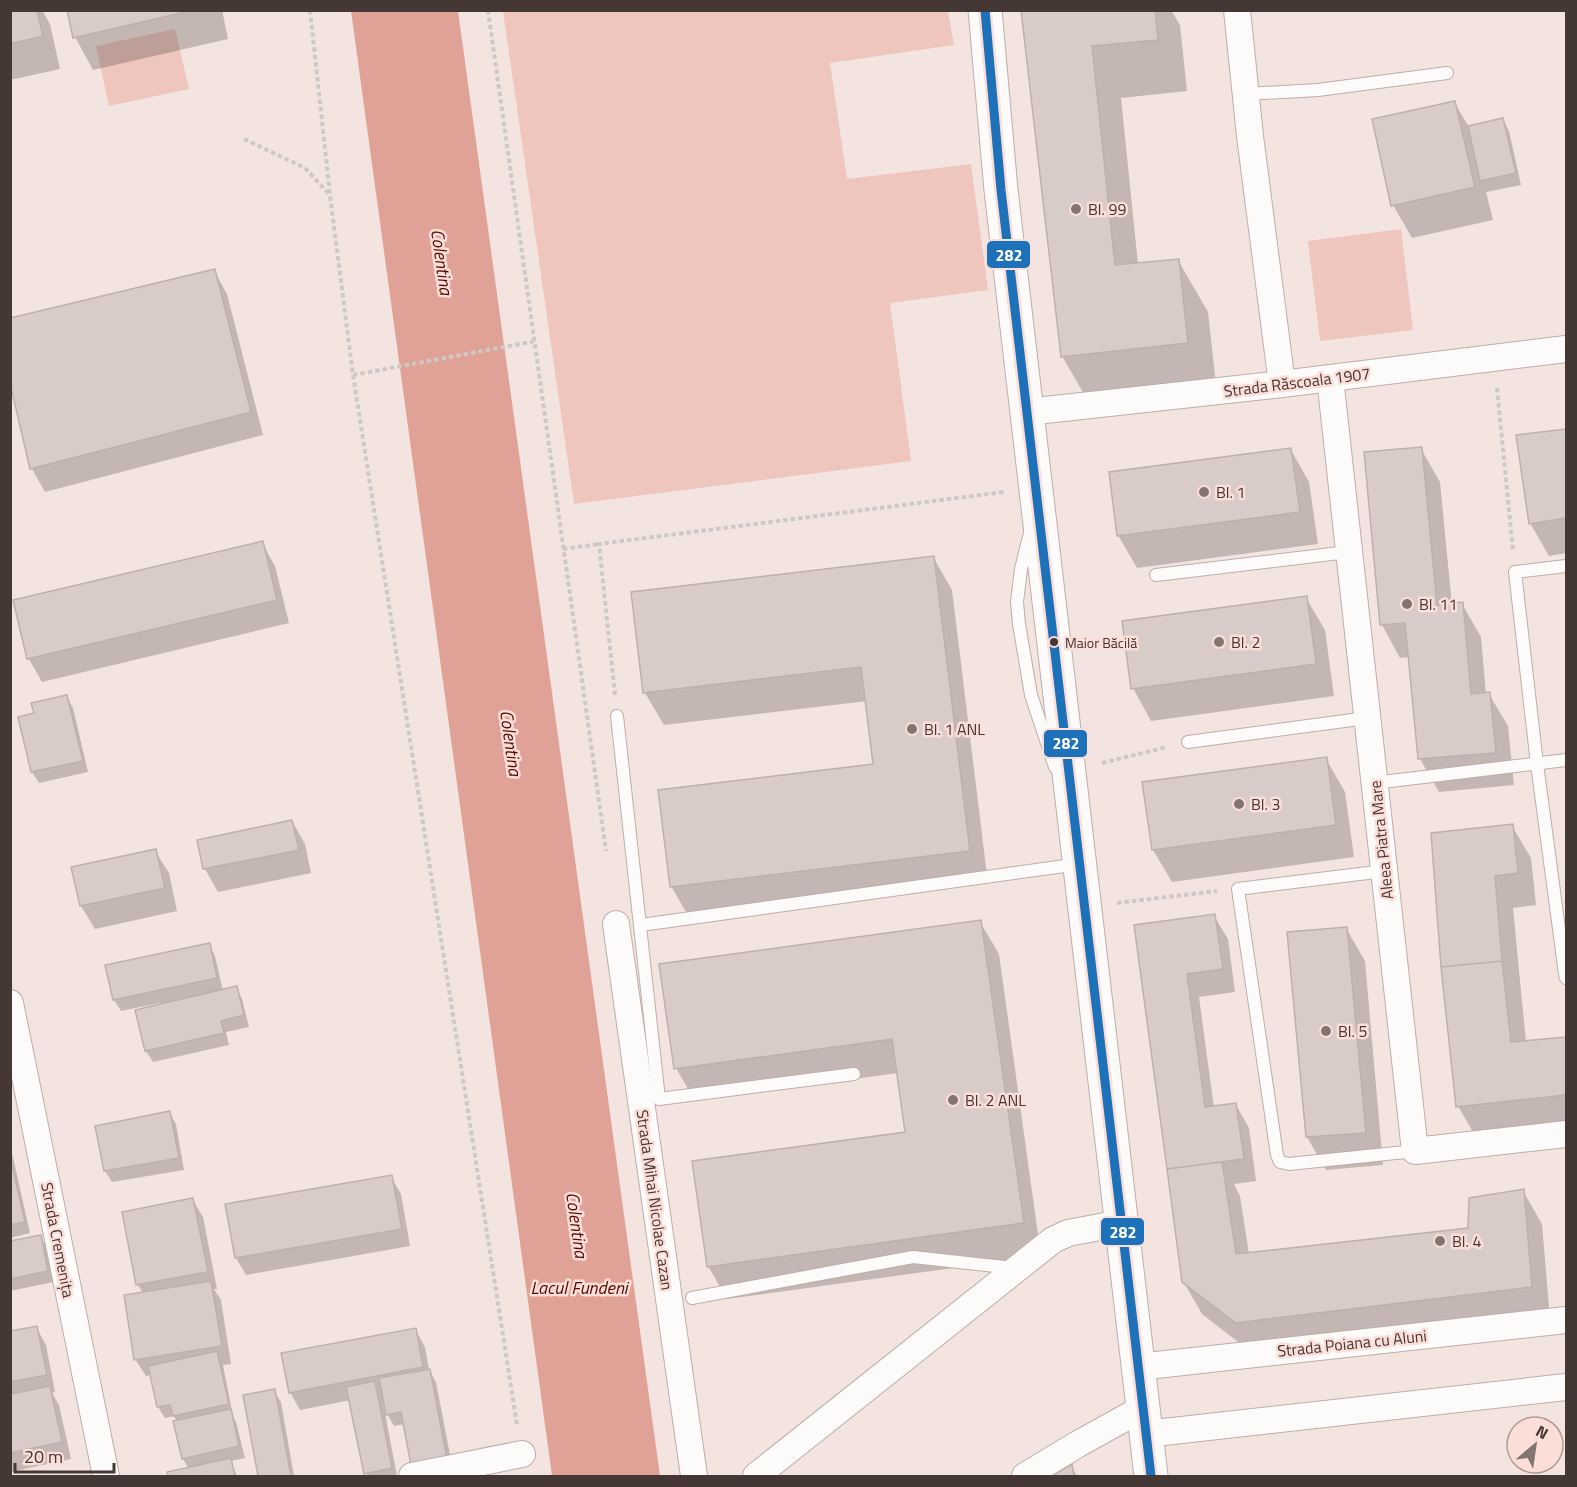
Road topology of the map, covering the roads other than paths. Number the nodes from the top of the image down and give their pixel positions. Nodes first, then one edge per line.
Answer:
1 (984, 10) edge
2 (1237, 10) edge
3 (1447, 73) dead end
4 (1246, 94) junction
5 (1566, 349) edge
6 (1330, 378) junction
7 (1282, 384) junction
8 (1027, 412) junction
9 (1036, 493) junction
10 (1348, 552) junction
11 (1566, 566) edge
12 (1156, 576) dead end
13 (617, 716) road end
14 (1367, 718) junction
15 (1188, 742) road end
16 (1566, 760) edge
17 (1537, 764) junction
18 (1374, 783) junction
19 (1073, 808) junction
20 (1080, 864) junction
21 (1384, 871) junction
22 (628, 925) junction
23 (1566, 978) edge
24 (10, 1003) edge
25 (854, 1074) dead end
26 (21, 1105) edge
27 (1566, 1134) edge
28 (1415, 1151) junction
29 (1121, 1223) junction
30 (1018, 1268) junction
31 (692, 1298) dead end
32 (1566, 1320) edge
33 (1138, 1367) junction
34 (1566, 1387) edge
35 (1144, 1421) junction
36 (522, 1454) road end
37 (106, 1476) edge
38 (412, 1476) edge
39 (694, 1476) edge
40 (756, 1476) edge
41 (1025, 1476) edge
42 (1151, 1476) edge

1 - 8 street
2 - 4 street
3 - 4 lane
4 - 7 street
5 - 6 street, Strada Răscoala 1907
6 - 7 street, Strada Răscoala 1907
6 - 10 street, Aleea Piatra Mare
7 - 8 street, Strada Răscoala 1907
8 - 9 street
9 - 19 street
9 - 19 lane
10 - 12 lane
10 - 14 street, Aleea Piatra Mare
11 - 17 lane
13 - 22 lane
14 - 15 lane
14 - 18 street, Aleea Piatra Mare
16 - 17 lane
17 - 18 lane
17 - 23 lane
18 - 21 street, Aleea Piatra Mare
19 - 20 street
20 - 22 lane
20 - 29 street
21 - 28 street, Aleea Piatra Mare
21 - 28 lane
22 - 25 lane
22 - 39 street, Strada Mihai Nicolae Cazan
24 - 26 street, Strada Cremenița
26 - 37 street, Strada Cremenița
27 - 28 street
29 - 30 street
29 - 33 street
30 - 31 lane
30 - 40 street
32 - 33 street, Strada Poiana cu Aluni
33 - 35 street
34 - 35 street
35 - 41 street
35 - 42 street
36 - 38 street

